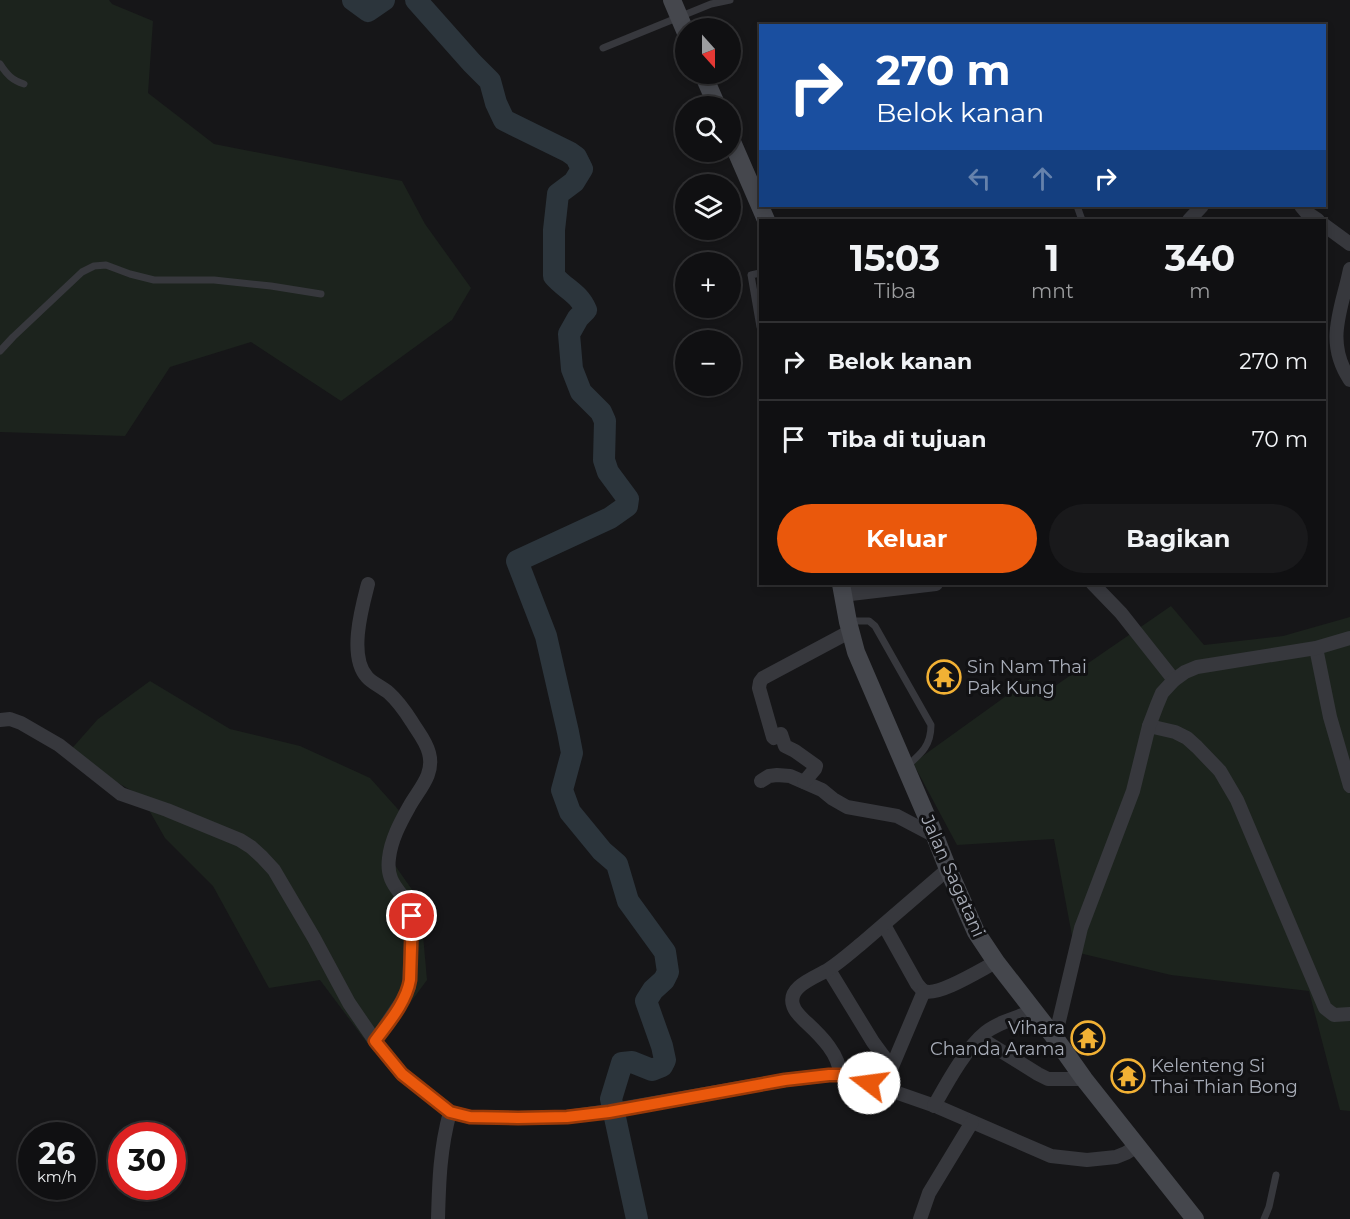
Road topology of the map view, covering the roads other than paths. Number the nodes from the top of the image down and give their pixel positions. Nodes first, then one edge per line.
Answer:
1 (730, 0) edge
2 (678, 16) edge
3 (603, 48) dead end
4 (0, 64) edge
5 (24, 84) dead end
6 (741, 162) edge
7 (759, 204) edge
8 (1201, 207) edge
9 (1302, 207) edge
10 (1190, 219) edge
11 (1316, 219) edge
12 (1326, 226) edge
13 (1350, 244) edge
14 (1350, 269) edge
15 (759, 273) edge
16 (321, 294) dead end
17 (759, 321) edge
18 (0, 351) edge
19 (1350, 380) edge
20 (368, 584) dead end
21 (911, 585) edge
22 (1094, 585) edge
23 (842, 589) edge
24 (849, 626) junction
25 (1350, 638) edge
26 (1316, 648) junction
27 (1174, 680) junction
28 (2, 717) edge
29 (1149, 726) junction
30 (905, 767) junction
31 (762, 782) dead end
32 (804, 782) junction
33 (1350, 786) edge
34 (935, 836) junction
35 (948, 869) junction
36 (884, 925) junction
37 (996, 962) junction
38 (829, 970) junction
39 (924, 991) junction
40 (1034, 1011) junction
41 (1350, 1014) edge
42 (980, 1038) junction
43 (1055, 1038) junction
44 (375, 1041) junction
45 (892, 1066) junction
46 (840, 1075) junction
47 (1084, 1079) junction
48 (883, 1088) junction
49 (934, 1106) junction
50 (450, 1112) junction
51 (972, 1122) junction
52 (1137, 1146) junction
53 (1276, 1175) dead end
54 (438, 1219) edge
55 (920, 1219) edge
56 (1195, 1219) edge
57 (1264, 1219) edge

1 - 2 lane
2 - 3 lane
4 - 5 lane
6 - 7 street
8 - 10 street
9 - 11 street
12 - 13 street
14 - 19 street
15 - 17 lane
16 - 18 lane
20 - 44 street
21 - 23 street
22 - 27 street
23 - 24 street, Jalan Sagatani
24 - 30 street, Jalan Sagatani
24 - 30 lane
24 - 32 street
25 - 26 street
26 - 27 street
26 - 33 street
27 - 29 street
28 - 44 street
29 - 41 street
29 - 43 street
30 - 34 street, Jalan Sagatani
31 - 32 street
32 - 34 street
34 - 35 street, Jalan Sagatani
35 - 36 street
35 - 37 street, Jalan Sagatani
36 - 38 street
36 - 39 street
37 - 39 street
37 - 40 street, Jalan Sagatani
38 - 45 street
38 - 46 street
39 - 45 street
40 - 42 street
40 - 43 street, Jalan Sagatani
42 - 47 street
42 - 49 street
43 - 47 street, Jalan Sagatani
44 - 50 street
45 - 48 street
46 - 48 street
46 - 50 street
47 - 52 street, Jalan Sagatani
48 - 49 street
49 - 51 street
50 - 54 street
51 - 52 street
51 - 55 street
52 - 56 street, Jalan Sagatani
53 - 57 lane

